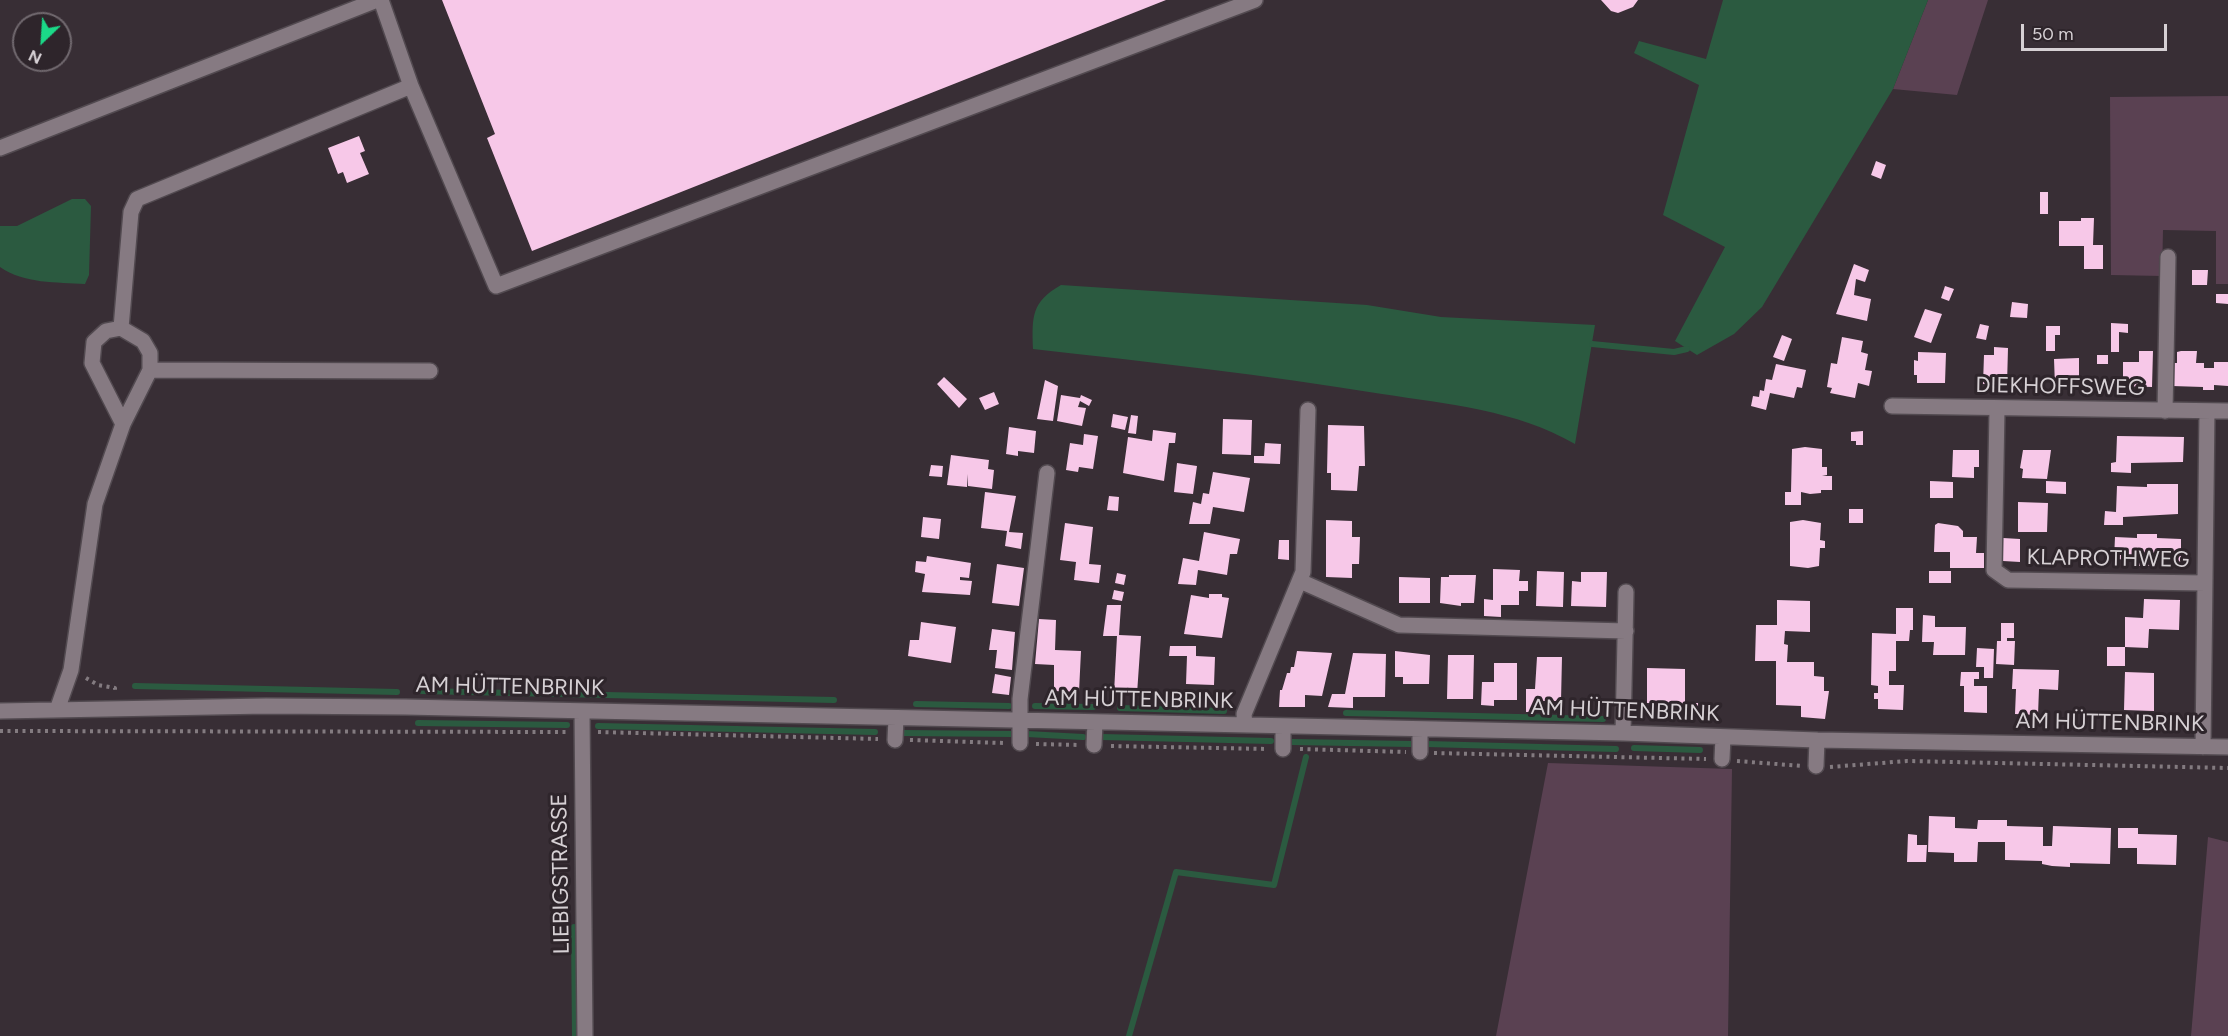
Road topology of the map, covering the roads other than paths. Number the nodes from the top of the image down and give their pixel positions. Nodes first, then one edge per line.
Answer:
1 (379, 0) edge
2 (1255, 0) edge
3 (411, 86) junction
4 (0, 148) edge
5 (2169, 257) dead end
6 (122, 328) junction
7 (150, 370) junction
8 (430, 371) dead end
9 (1892, 406) dead end
10 (1308, 410) dead end
11 (1997, 410) junction
12 (2165, 411) junction
13 (2207, 411) junction
14 (2228, 411) edge
15 (123, 424) junction
16 (1047, 472) dead end
17 (1300, 581) junction
18 (2205, 583) junction
19 (1626, 592) dead end
20 (1626, 631) junction
21 (57, 710) junction
22 (0, 711) edge
23 (582, 711) junction
24 (896, 718) junction
25 (1020, 720) junction
26 (1095, 722) junction
27 (1245, 725) junction
28 (1282, 726) junction
29 (1420, 729) junction
30 (1623, 733) junction
31 (1723, 737) junction
32 (895, 740) dead end
33 (1817, 740) junction
34 (1020, 743) dead end
35 (1094, 745) dead end
36 (2203, 747) junction
37 (2228, 747) edge
38 (1283, 749) dead end
39 (1420, 752) dead end
40 (1722, 759) dead end
41 (1816, 766) dead end
42 (585, 1036) edge

1 - 3 street
1 - 4 street
2 - 3 street
3 - 6 street
5 - 12 street
6 - 7 street
6 - 15 street
7 - 8 street
7 - 15 street
9 - 11 street, DIEKHOFFSWEG
10 - 17 street
11 - 12 street, DIEKHOFFSWEG
11 - 18 street, KLAPROTHWEG
12 - 13 street, DIEKHOFFSWEG
13 - 14 street, DIEKHOFFSWEG
13 - 18 street
15 - 21 street
16 - 25 street, AM HÜTTENBRINK
17 - 20 street
17 - 27 street
18 - 36 street
19 - 20 street
20 - 30 street
21 - 22 street, AM HÜTTENBRINK
21 - 23 street, AM HÜTTENBRINK
23 - 24 street, AM HÜTTENBRINK
23 - 42 street, LIEBIGSTRASSE
24 - 25 street, AM HÜTTENBRINK
24 - 32 street
25 - 26 street, AM HÜTTENBRINK
25 - 34 street
26 - 27 street, AM HÜTTENBRINK
26 - 35 street
27 - 28 street, AM HÜTTENBRINK
28 - 29 street, AM HÜTTENBRINK
28 - 38 street
29 - 30 street, AM HÜTTENBRINK
29 - 39 street
30 - 31 street, AM HÜTTENBRINK
31 - 33 street, AM HÜTTENBRINK
31 - 40 street
33 - 36 street, AM HÜTTENBRINK
33 - 41 street
36 - 37 street, AM HÜTTENBRINK

